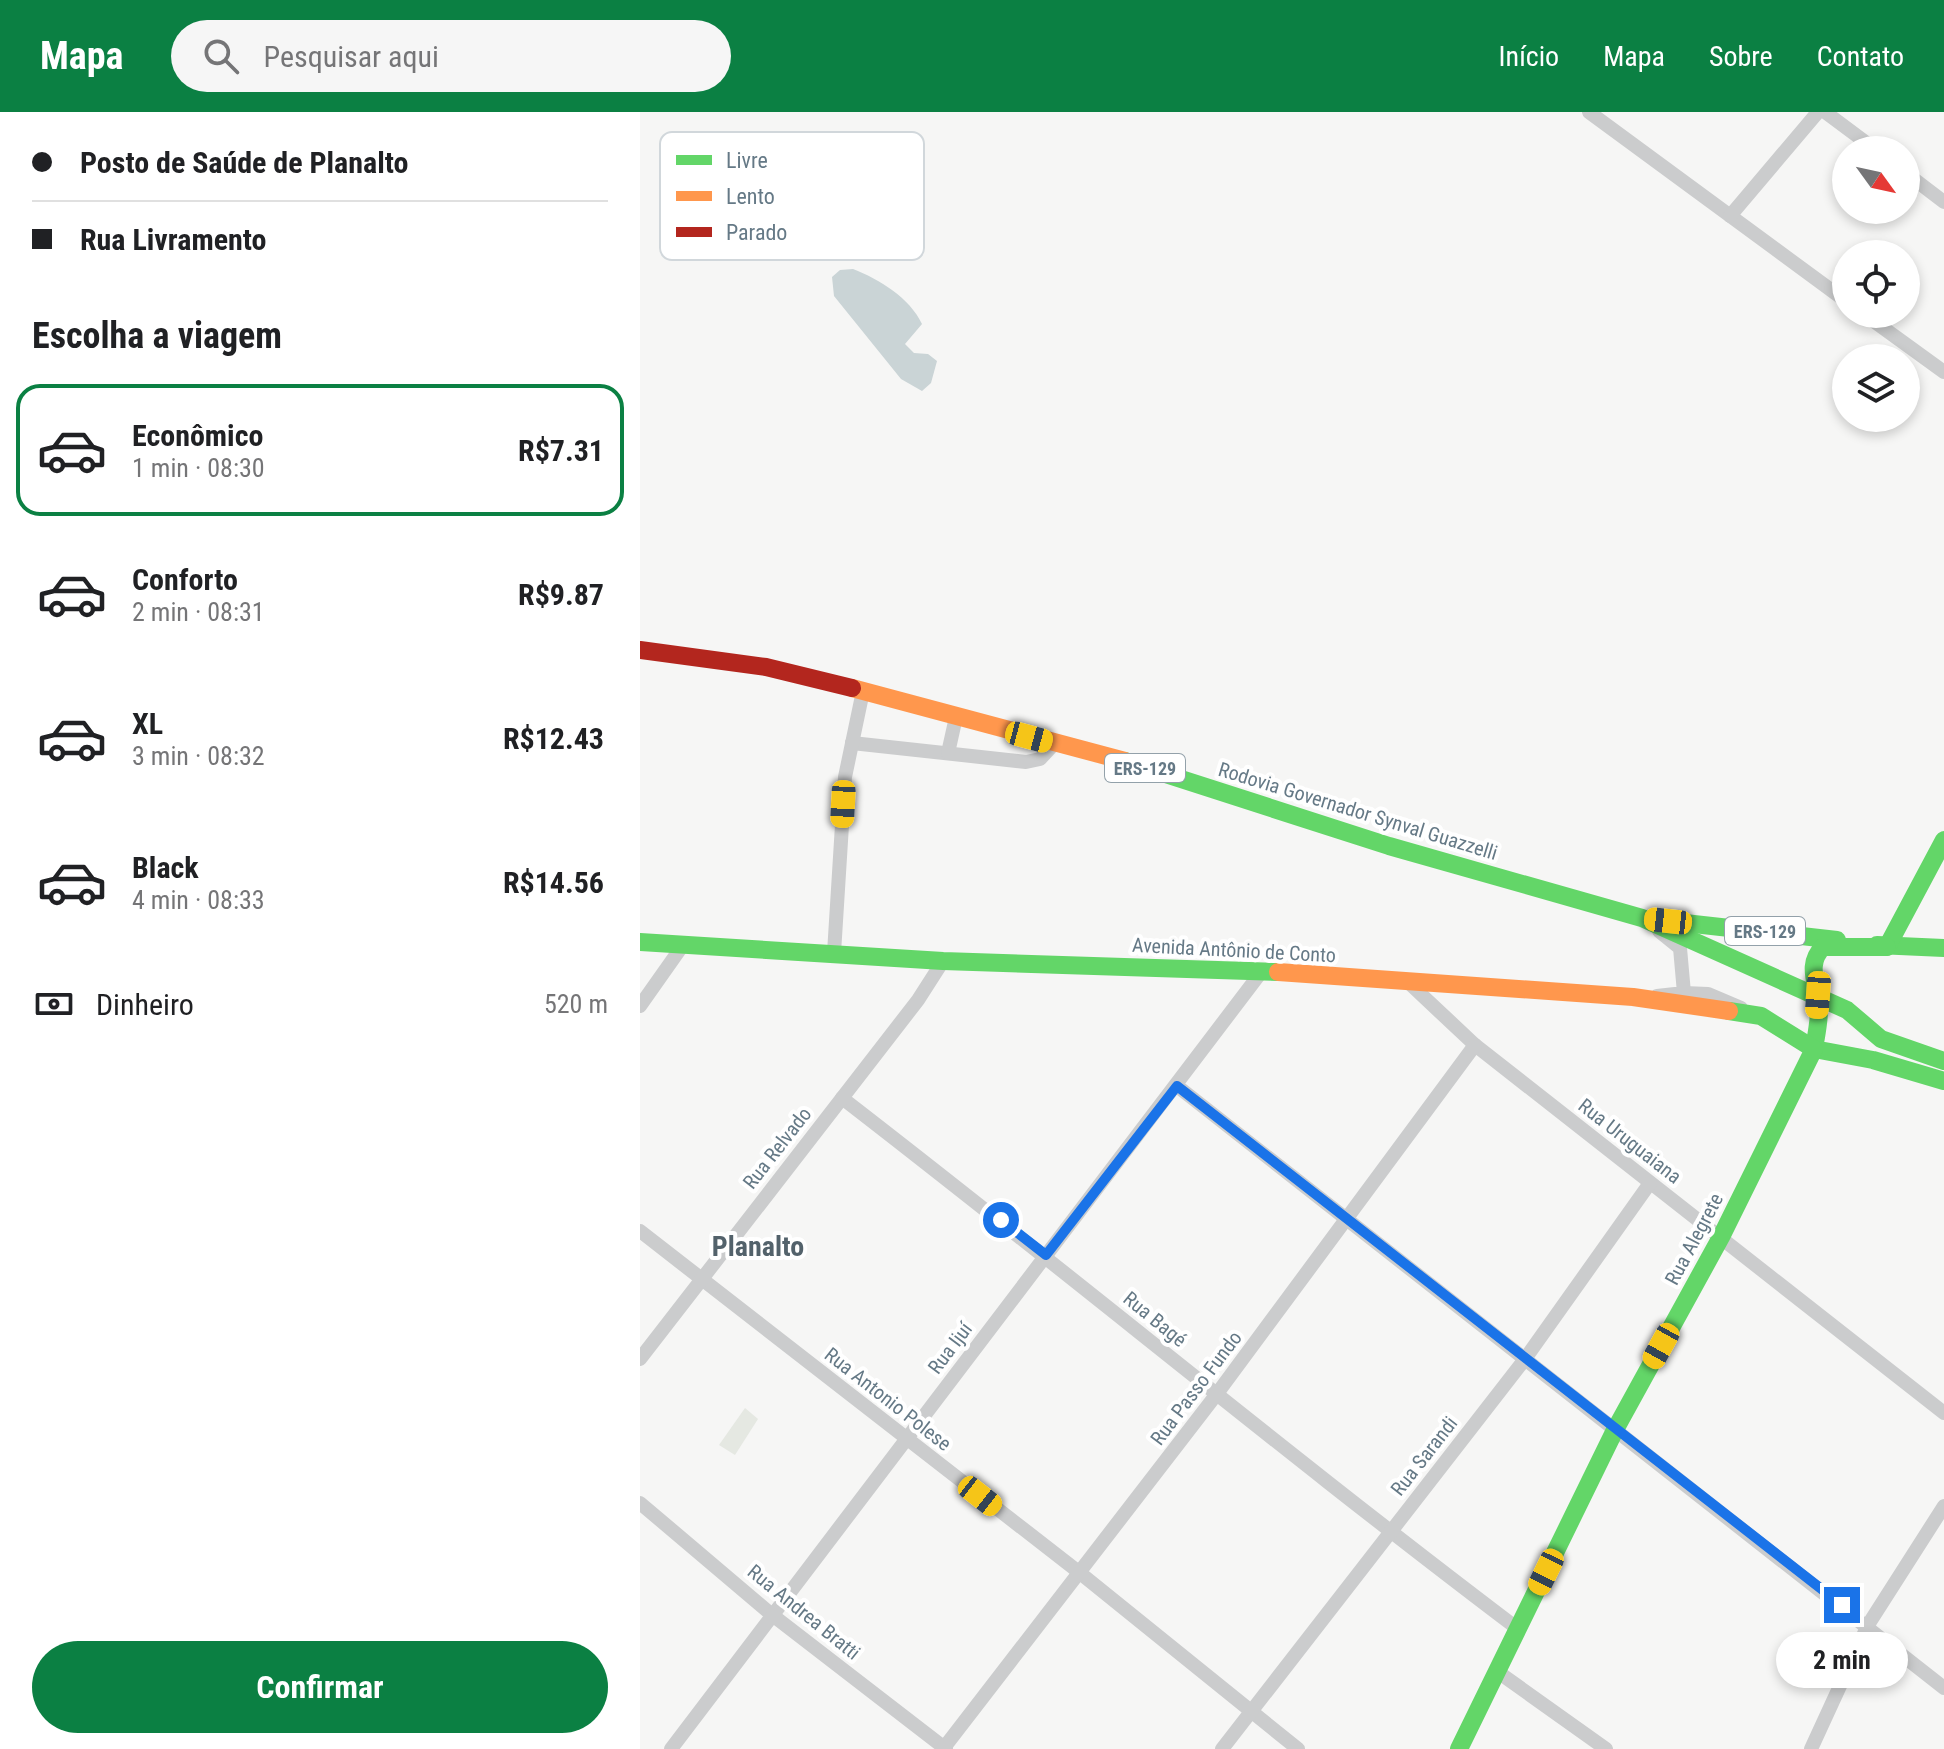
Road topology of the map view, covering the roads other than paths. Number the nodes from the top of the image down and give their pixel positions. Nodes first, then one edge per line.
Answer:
1 (1589, 112) edge
2 (1818, 112) edge
3 (1825, 112) edge
4 (1857, 136) edge
5 (1920, 184) edge
6 (1944, 202) edge
7 (1730, 216) junction
8 (1832, 291) edge
9 (1883, 328) edge
10 (1944, 372) edge
11 (640, 650) edge
12 (863, 691) junction
13 (956, 717) junction
14 (852, 743) junction
15 (1054, 744) junction
16 (948, 753) junction
17 (1944, 840) edge
18 (1642, 918) junction
19 (640, 942) edge
20 (683, 945) junction
21 (1887, 947) junction
22 (1944, 948) edge
23 (834, 953) junction
24 (943, 961) junction
25 (1262, 971) junction
26 (1409, 983) junction
27 (1684, 993) junction
28 (1818, 995) junction
29 (1633, 997) junction
30 (640, 1006) edge
31 (1761, 1016) junction
32 (1475, 1045) junction
33 (1814, 1049) junction
34 (1944, 1061) edge
35 (1944, 1081) edge
36 (1177, 1086) junction
37 (842, 1098) junction
38 (1650, 1183) junction
39 (1347, 1219) junction
40 (640, 1231) edge
41 (1721, 1237) junction
42 (1046, 1255) junction
43 (701, 1280) junction
44 (640, 1359) edge
45 (1525, 1359) junction
46 (1216, 1395) junction
47 (1944, 1413) edge
48 (1616, 1428) junction
49 (906, 1439) junction
50 (640, 1503) edge
51 (1944, 1506) edge
52 (1390, 1533) junction
53 (1080, 1573) junction
54 (771, 1614) junction
55 (1868, 1625) junction
56 (1518, 1629) junction
57 (1498, 1672) junction
58 (1944, 1688) edge
59 (1251, 1712) junction
60 (944, 1748) edge
61 (671, 1749) edge
62 (1222, 1749) edge
63 (1298, 1749) edge
64 (1459, 1749) edge
65 (1606, 1749) edge
66 (1811, 1749) edge

1 - 7 street
2 - 7 street
3 - 4 street
5 - 6 street
7 - 8 street
9 - 10 street
11 - 12 street, Rodovia Governador Synval Guazzelli / ERS-129
12 - 13 street, Rodovia Governador Synval Guazzelli / ERS-129
12 - 14 street
13 - 15 street, Rodovia Governador Synval Guazzelli / ERS-129
13 - 16 street
14 - 16 street
14 - 23 street
15 - 16 street
15 - 18 street, Rodovia Governador Synval Guazzelli / ERS-129
17 - 21 street
18 - 21 street, Rodovia Governador Synval Guazzelli / ERS-129
18 - 27 street
18 - 28 street, Rodovia Governador Synval Guazzelli / ERS-129
19 - 20 street, Avenida Antônio de Conto
20 - 23 street, Avenida Antônio de Conto
20 - 30 street
21 - 22 street, Rodovia Governador Synval Guazzelli / ERS-129
21 - 28 street
23 - 24 street, Avenida Antônio de Conto
24 - 25 street, Avenida Antônio de Conto
24 - 37 street, Rua Relvado
25 - 26 street, Avenida Antônio de Conto
25 - 36 street, Rua Ijuí
26 - 29 street, Avenida Antônio de Conto
26 - 32 street, Rua Uruguaiana
27 - 29 street
27 - 31 street
28 - 33 street
28 - 34 street, Rodovia Governador Synval Guazzelli / ERS-129
29 - 31 street, Avenida Antônio de Conto
31 - 33 street, Avenida Antônio de Conto
32 - 38 street, Rua Uruguaiana
32 - 39 street, Rua Passo Fundo
33 - 35 street
33 - 41 street, Rua Alegrete
36 - 39 street
36 - 42 street, Rua Ijuí
37 - 42 street, Rua Bagé
37 - 43 street, Rua Relvado
38 - 41 street, Rua Uruguaiana
38 - 45 street, Rua Sarandi
39 - 45 street
39 - 46 street, Rua Passo Fundo
40 - 43 street, Rua Antonio Polese
41 - 47 street, Rua Uruguaiana
41 - 48 street, Rua Alegrete
42 - 46 street, Rua Bagé
42 - 49 street, Rua Ijuí
43 - 44 street, Rua Relvado
43 - 49 street, Rua Antonio Polese
45 - 48 street
45 - 52 street, Rua Sarandi
46 - 52 street, Rua Bagé
46 - 53 street, Rua Passo Fundo
48 - 55 street
48 - 56 street, Rua Alegrete
49 - 53 street, Rua Antonio Polese
49 - 54 street, Rua Ijuí
50 - 54 street, Rua Andrea Bratti
51 - 55 street
52 - 56 street, Rua Bagé
52 - 59 street, Rua Sarandi
53 - 59 street, Rua Antonio Polese
53 - 60 street, Rua Passo Fundo
54 - 60 street, Rua Andrea Bratti
54 - 61 street, Rua Ijuí
55 - 58 street
55 - 66 street
56 - 57 street, Rua Alegrete
57 - 64 street, Rua Alegrete
57 - 65 street
59 - 62 street, Rua Sarandi
59 - 63 street, Rua Antonio Polese

